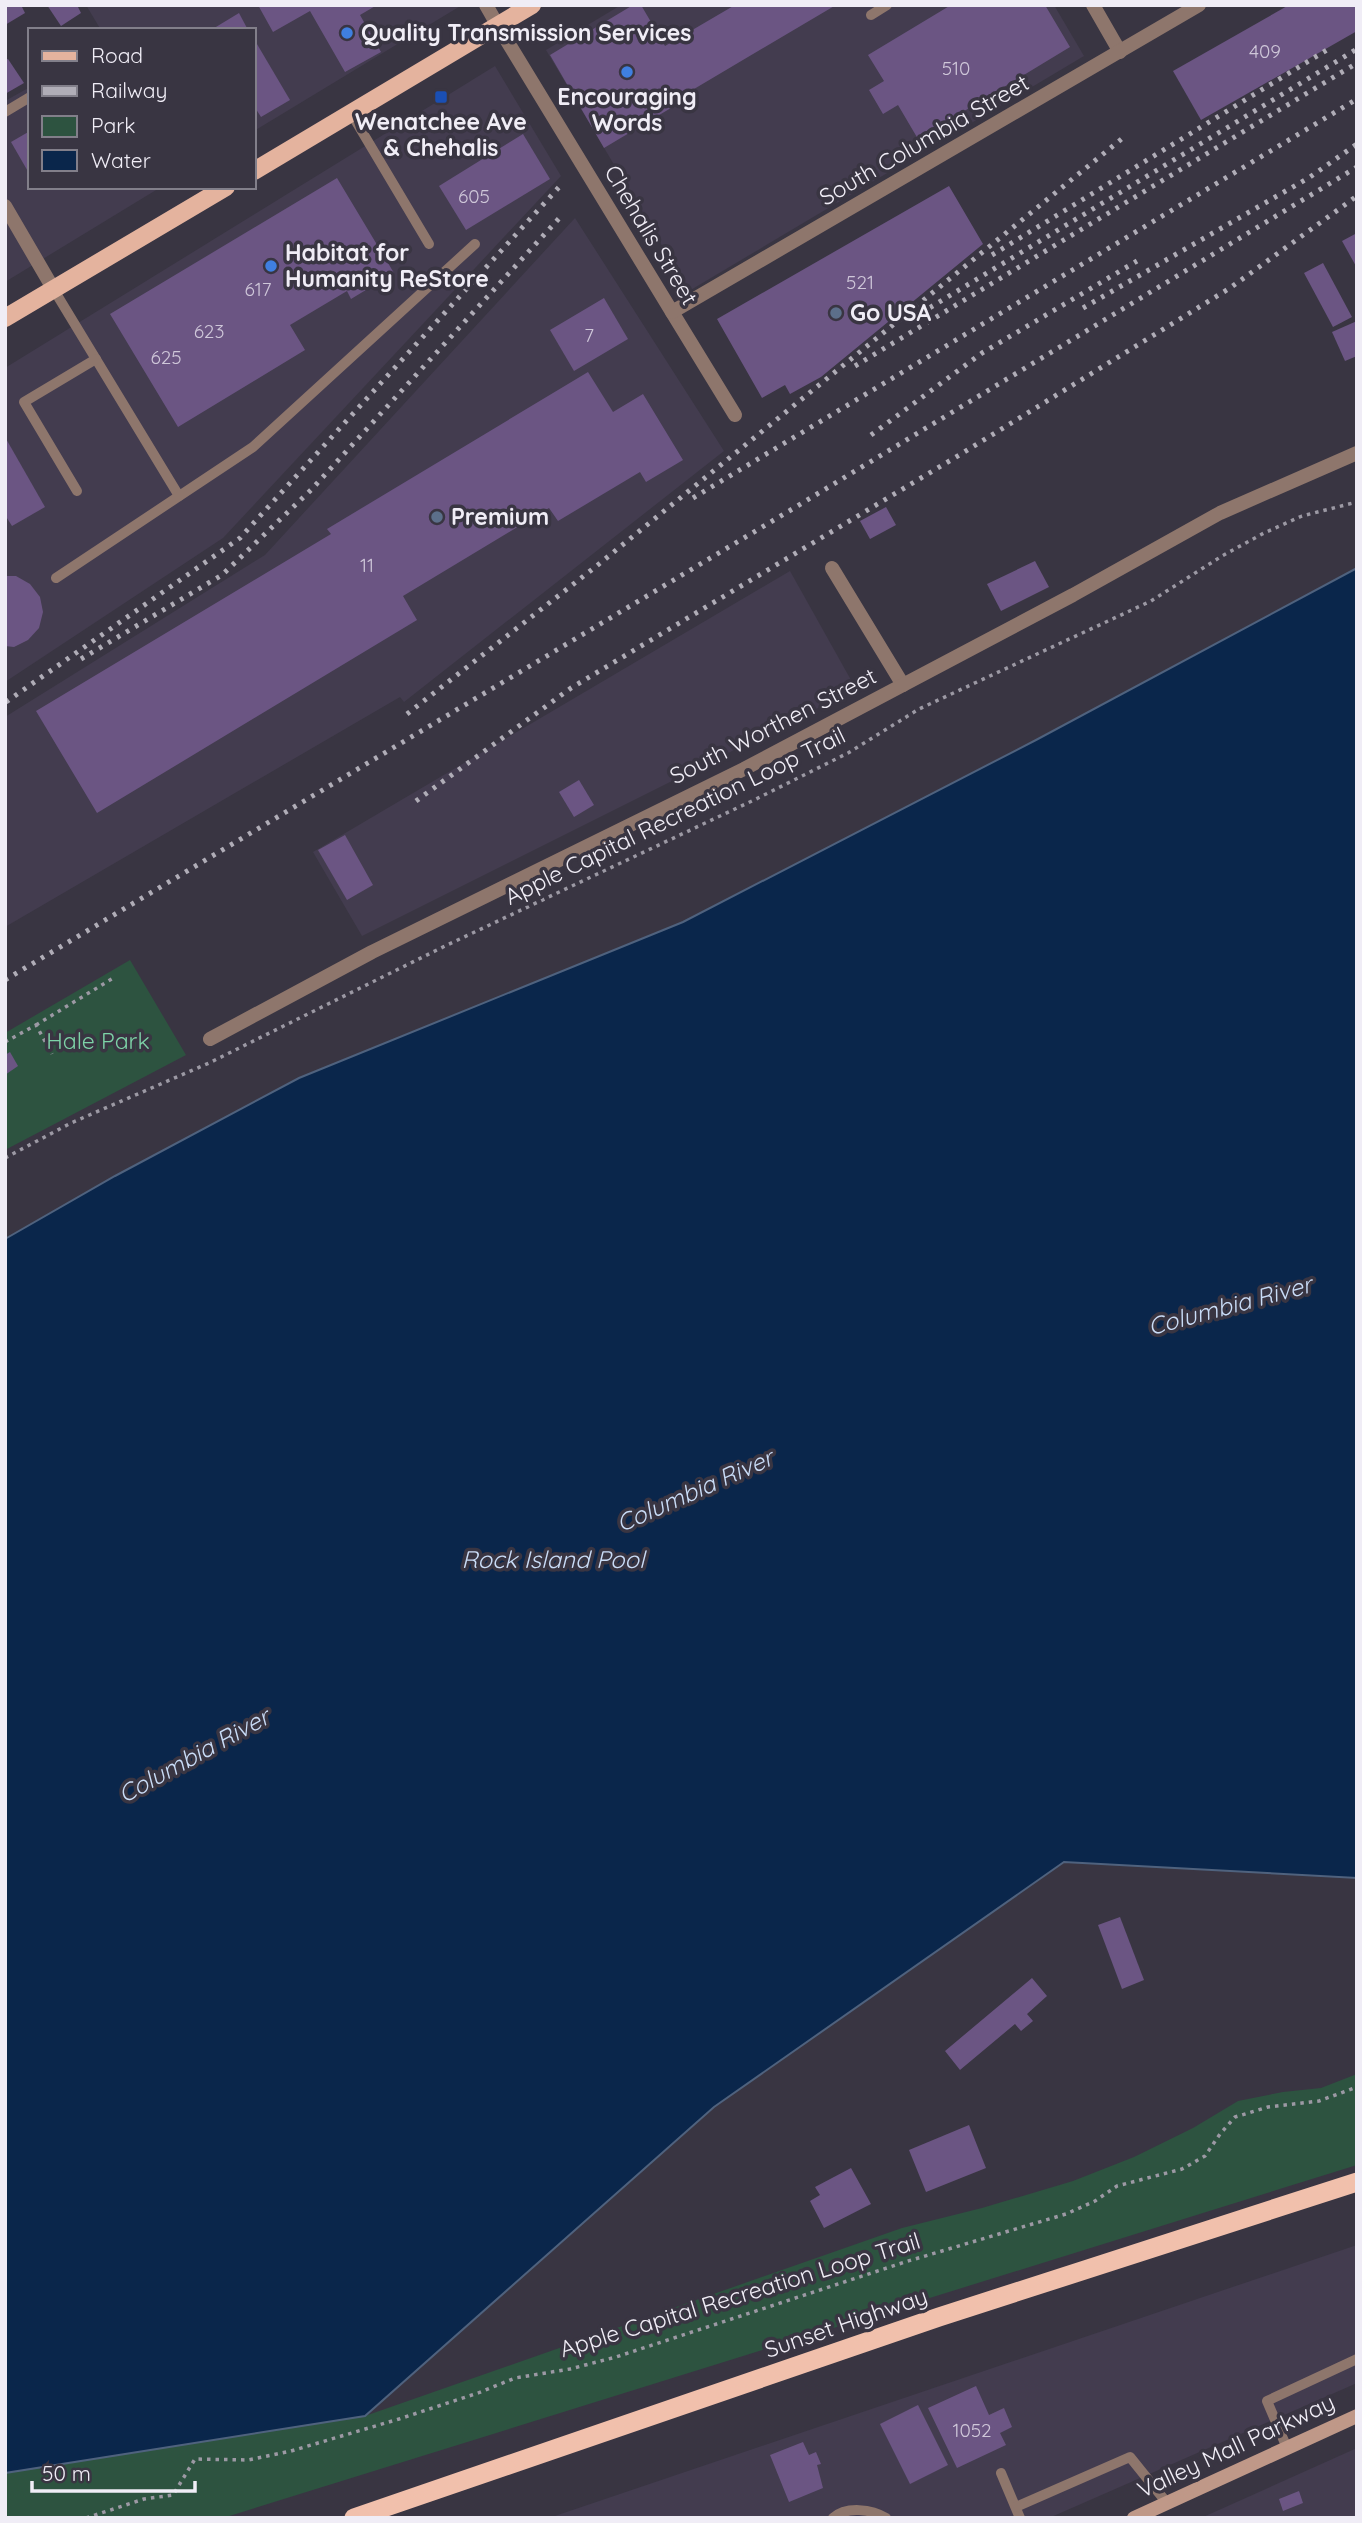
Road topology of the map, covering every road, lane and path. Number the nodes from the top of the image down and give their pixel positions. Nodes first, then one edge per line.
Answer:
1 (486, 5) edge
2 (532, 5) edge
3 (887, 5) edge
4 (1093, 5) edge
5 (1199, 5) edge
6 (871, 15) dead end
7 (498, 26) junction
8 (1120, 52) junction
9 (28, 98) edge
10 (5, 112) edge
11 (352, 113) junction
12 (256, 170) edge
13 (223, 189) edge
14 (5, 206) edge
15 (429, 244) dead end
16 (475, 244) dead end
17 (54, 290) junction
18 (672, 313) junction
19 (5, 318) edge
20 (96, 359) junction
21 (735, 415) dead end
22 (1357, 453) edge
23 (76, 491) dead end
24 (179, 496) junction
25 (1357, 502) edge
26 (832, 568) dead end
27 (56, 578) dead end
28 (903, 685) junction
29 (115, 977) dead end
30 (36, 1025) junction
31 (209, 1039) dead end
32 (5, 1042) edge
33 (52, 1054) dead end
34 (5, 1158) edge
35 (1357, 2087) edge
36 (1357, 2182) edge
37 (1357, 2359) edge
38 (1357, 2416) edge
39 (1287, 2448) junction
40 (1001, 2473) dead end
41 (1167, 2503) junction
42 (1018, 2513) edge
43 (86, 2518) edge
44 (354, 2518) edge
45 (833, 2518) edge
46 (886, 2518) edge
47 (1134, 2518) edge

1 - 7 street, Chehalis Street
2 - 7 main road
3 - 6 lane
4 - 8 street
5 - 8 street, South Columbia Street
7 - 11 main road
7 - 18 street, Chehalis Street
8 - 18 street, South Columbia Street
9 - 10 lane
11 - 12 main road
11 - 15 lane
13 - 17 main road
14 - 17 street
16 - 24 lane
17 - 19 main road
17 - 20 lane
18 - 21 street, Chehalis Street
20 - 23 lane
20 - 24 lane
22 - 28 street, South Worthen Street
24 - 27 lane
25 - 34 path, Apple Capital Recreation Loop Trail
26 - 28 street
28 - 31 street, South Worthen Street
29 - 30 path
30 - 32 path
30 - 33 path
35 - 43 path, Apple Capital Recreation Loop Trail
36 - 44 highway, Sunset Highway
37 - 39 lane
38 - 39 main road, Valley Mall Parkway
39 - 41 main road, Valley Mall Parkway
40 - 42 lane
41 - 42 lane
41 - 47 main road, Valley Mall Parkway
45 - 46 lane

